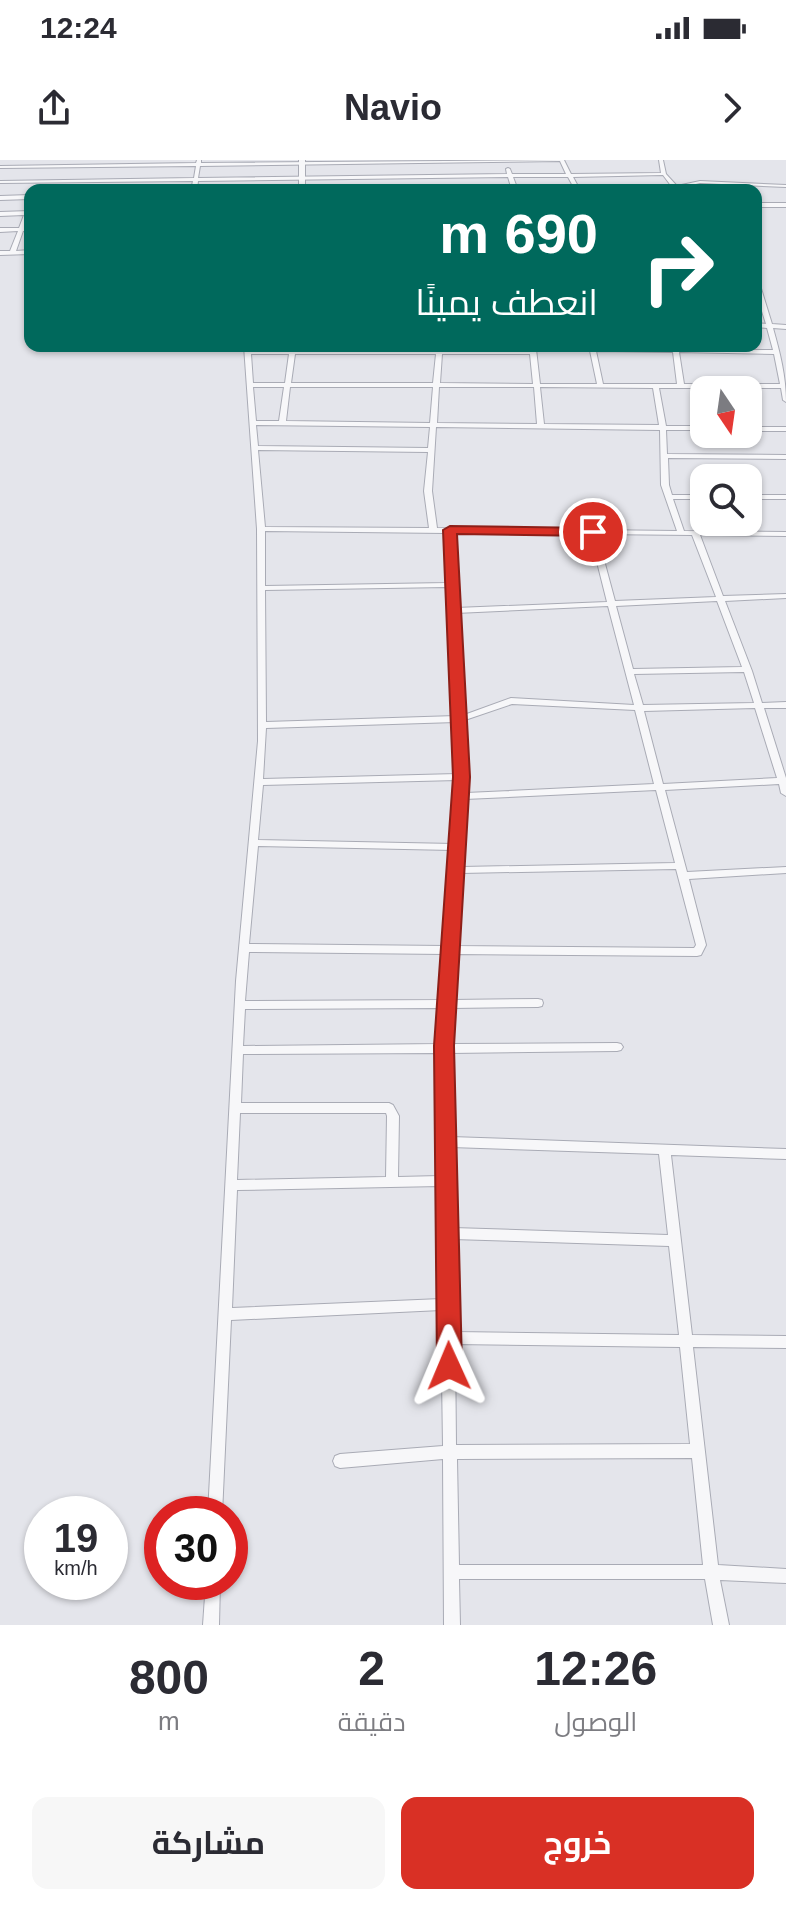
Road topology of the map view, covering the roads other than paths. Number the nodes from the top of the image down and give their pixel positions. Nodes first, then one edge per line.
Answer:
1 (661, 160) edge
2 (399, 161) edge
3 (484, 161) edge
4 (505, 161) edge
5 (199, 162) edge
6 (302, 162) edge
7 (456, 162) junction
8 (55, 163) edge
9 (125, 166) junction
10 (0, 167) edge
11 (43, 167) junction
12 (664, 174) junction
13 (510, 175) junction
14 (569, 175) junction
15 (458, 176) junction
16 (301, 178) junction
17 (196, 179) junction
18 (402, 179) junction
19 (148, 180) junction
20 (83, 181) junction
21 (121, 181) junction
22 (0, 182) edge
23 (37, 182) junction
24 (82, 184) edge
25 (147, 184) edge
26 (195, 184) edge
27 (302, 184) edge
28 (513, 184) edge
29 (574, 184) edge
30 (673, 184) edge
31 (693, 184) edge
32 (743, 184) edge
33 (762, 185) edge
34 (786, 186) edge
35 (24, 197) edge
36 (2, 198) edge
37 (762, 205) edge
38 (786, 205) edge
39 (0, 212) edge
40 (24, 213) edge
41 (24, 222) edge
42 (0, 230) edge
43 (20, 230) junction
44 (24, 230) edge
45 (24, 252) edge
46 (0, 253) edge
47 (12, 253) junction
48 (762, 303) edge
49 (762, 325) edge
50 (769, 325) junction
51 (786, 327) edge
52 (762, 351) edge
53 (247, 352) edge
54 (292, 352) edge
55 (439, 352) edge
56 (533, 352) edge
57 (594, 352) edge
58 (676, 352) edge
59 (777, 352) junction
60 (437, 384) junction
61 (249, 385) junction
62 (287, 385) junction
63 (536, 385) junction
64 (600, 385) junction
65 (656, 386) junction
66 (681, 386) junction
67 (785, 386) edge
68 (786, 400) edge
69 (253, 423) junction
70 (282, 423) junction
71 (433, 425) junction
72 (541, 426) junction
73 (663, 428) junction
74 (690, 428) edge
75 (762, 429) edge
76 (786, 429) edge
77 (255, 448) junction
78 (432, 450) junction
79 (663, 456) junction
80 (786, 457) edge
81 (669, 497) junction
82 (690, 497) edge
83 (762, 497) edge
84 (786, 497) edge
85 (261, 529) junction
86 (433, 530) junction
87 (450, 530) junction
88 (593, 532) junction
89 (681, 533) junction
90 (690, 533) edge
91 (762, 534) edge
92 (786, 534) edge
93 (696, 536) edge
94 (452, 585) junction
95 (262, 588) junction
96 (786, 596) edge
97 (722, 599) junction
98 (611, 604) junction
99 (452, 611) junction
100 (747, 669) junction
101 (629, 672) junction
102 (786, 705) edge
103 (759, 706) junction
104 (639, 708) junction
105 (460, 719) junction
106 (262, 725) junction
107 (462, 777) junction
108 (784, 781) edge
109 (261, 782) junction
110 (661, 788) junction
111 (786, 793) edge
112 (461, 796) junction
113 (256, 843) junction
114 (458, 847) junction
115 (457, 870) junction
116 (786, 870) edge
117 (682, 871) junction
118 (244, 948) junction
119 (448, 951) junction
120 (445, 1002) junction
121 (538, 1003) dead end
122 (240, 1005) junction
123 (444, 1046) junction
124 (617, 1047) dead end
125 (238, 1050) junction
126 (235, 1108) junction
127 (444, 1142) junction
128 (665, 1151) junction
129 (786, 1154) edge
130 (445, 1181) junction
131 (392, 1182) junction
132 (231, 1185) junction
133 (445, 1233) junction
134 (676, 1241) junction
135 (448, 1304) junction
136 (224, 1314) junction
137 (449, 1338) junction
138 (687, 1340) junction
139 (786, 1342) edge
140 (699, 1451) junction
141 (451, 1452) junction
142 (340, 1461) dead end
143 (216, 1496) edge
144 (451, 1572) junction
145 (711, 1572) junction
146 (786, 1576) edge
147 (212, 1600) edge
148 (211, 1625) edge
149 (452, 1625) edge
150 (721, 1625) edge

1 - 12 street
2 - 6 street
2 - 7 street
2 - 18 street
3 - 4 street
3 - 7 street
4 - 13 street
4 - 14 street
5 - 6 street
5 - 9 street
5 - 17 street
6 - 16 street
7 - 15 street
8 - 9 street
8 - 11 street
9 - 21 street
10 - 11 street
11 - 23 street
12 - 14 street
12 - 30 street
13 - 14 street
13 - 15 street
13 - 28 street
14 - 29 street
15 - 18 street
16 - 17 street
16 - 18 street
16 - 27 street
17 - 19 street
17 - 26 street
19 - 21 street
19 - 25 street
20 - 21 street
20 - 23 street
20 - 24 street
22 - 23 street
31 - 32 street
33 - 34 street
35 - 36 street
36 - 39 street
37 - 38 street
39 - 40 street
41 - 43 street
42 - 43 street
43 - 44 street
43 - 47 street
45 - 47 street
46 - 47 street
48 - 50 street
49 - 50 street
50 - 51 street
50 - 59 street
52 - 59 street
53 - 61 street
54 - 62 street
55 - 60 street
56 - 63 street
57 - 64 street
58 - 66 street
59 - 67 street
60 - 62 street
60 - 63 street
60 - 71 street
61 - 62 street
61 - 69 street
62 - 70 street
63 - 64 street
63 - 72 street
64 - 65 street
65 - 66 street
65 - 73 street
66 - 67 street
67 - 68 street
69 - 70 street
69 - 77 street
70 - 71 street
71 - 72 street
71 - 78 street
72 - 73 street
73 - 74 street
73 - 79 street
75 - 76 street
77 - 78 street
77 - 85 street
78 - 86 street
79 - 80 street
79 - 81 street
81 - 82 street
81 - 89 street
83 - 84 street
85 - 86 street
85 - 95 street
86 - 87 street
87 - 88 street
87 - 94 street
88 - 89 street
88 - 98 street
89 - 90 street
91 - 92 street
93 - 97 street
94 - 95 street
94 - 99 street
95 - 106 street
96 - 97 street
97 - 98 street
97 - 100 street
98 - 99 street
98 - 101 street
99 - 105 street
100 - 101 street
100 - 103 street
101 - 104 street
102 - 103 street
103 - 104 street
103 - 108 street
104 - 105 street
104 - 110 street
105 - 106 street
105 - 107 street
106 - 109 street
107 - 109 street
107 - 112 street
108 - 110 street
108 - 111 street
109 - 113 street
110 - 112 street
110 - 117 street
112 - 114 street
113 - 114 street
113 - 118 street
114 - 115 street
115 - 117 street
115 - 119 street
116 - 117 street
117 - 119 street
118 - 119 street
118 - 122 street
119 - 120 street
120 - 121 street
120 - 122 street
120 - 123 street
122 - 125 street
123 - 124 street
123 - 125 street
123 - 127 street
125 - 126 street
126 - 131 street
126 - 132 street
127 - 128 street
127 - 130 street
128 - 129 street
128 - 134 street
130 - 131 street
130 - 133 street
131 - 132 street
132 - 136 street
133 - 134 street
133 - 135 street
134 - 138 street
135 - 136 street
135 - 137 street
136 - 143 street
137 - 138 street
137 - 141 street
138 - 139 street
138 - 140 street
140 - 141 street
140 - 145 street
141 - 142 street
141 - 144 street
144 - 145 street
144 - 149 street
145 - 146 street
145 - 150 street
147 - 148 street

